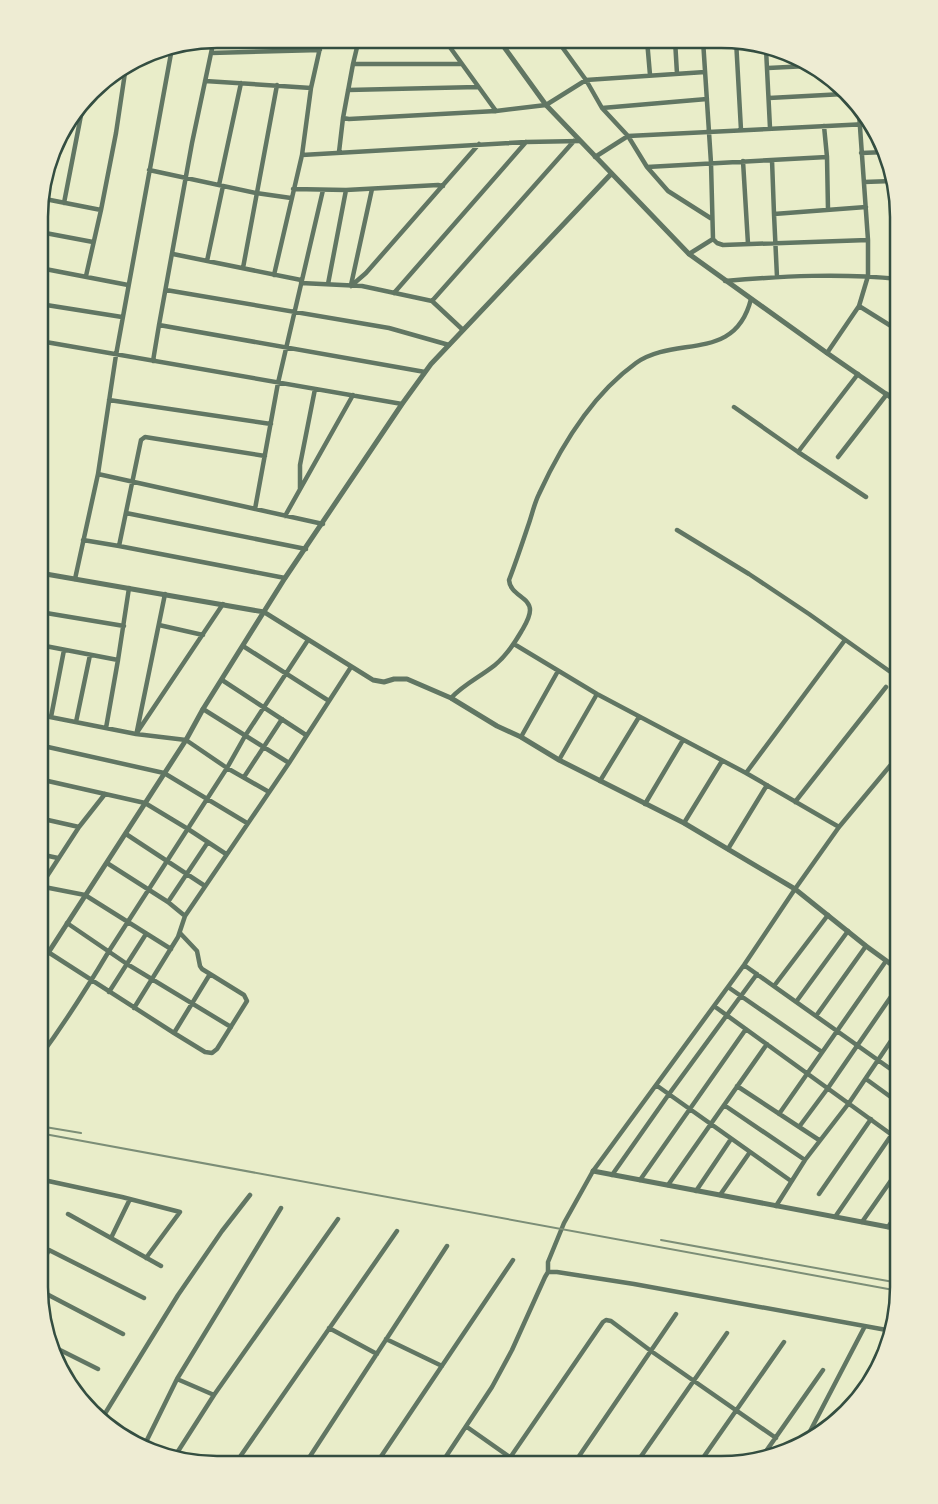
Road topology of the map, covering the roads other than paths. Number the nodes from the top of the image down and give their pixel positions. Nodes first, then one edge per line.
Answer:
1 (212, 48) edge
2 (357, 48) edge
3 (450, 48) edge
4 (505, 48) edge
5 (562, 48) edge
6 (648, 48) edge
7 (675, 48) edge
8 (704, 48) edge
9 (736, 49) edge
10 (320, 50) joint
11 (171, 53) edge
12 (211, 53) junction
13 (766, 53) edge
14 (353, 64) junction
15 (461, 64) junction
16 (799, 66) edge
17 (768, 68) junction
18 (705, 72) junction
19 (125, 74) edge
20 (676, 74) junction
21 (650, 75) junction
22 (205, 80) junction
23 (586, 80) junction
24 (241, 83) junction
25 (277, 85) junction
26 (478, 87) junction
27 (311, 88) junction
28 (348, 90) junction
29 (838, 94) edge
30 (769, 98) junction
31 (706, 99) junction
32 (546, 105) junction
33 (602, 108) junction
34 (496, 111) junction
35 (343, 118) junction
36 (859, 118) edge
37 (78, 119) edge
38 (859, 124) junction
39 (863, 124) edge
40 (824, 126) junction
41 (770, 128) junction
42 (741, 130) junction
43 (708, 132) junction
44 (628, 136) junction
45 (577, 141) junction
46 (526, 142) junction
47 (479, 144) junction
48 (339, 152) junction
49 (878, 152) edge
50 (861, 153) junction
51 (302, 155) junction
52 (595, 157) junction
53 (827, 157) junction
54 (772, 160) junction
55 (743, 161) junction
56 (711, 163) junction
57 (647, 166) junction
58 (149, 170) junction
59 (611, 174) junction
60 (186, 178) junction
61 (887, 181) edge
62 (864, 182) junction
63 (221, 185) junction
64 (443, 186) junction
65 (294, 189) junction
66 (372, 189) junction
67 (322, 190) junction
68 (346, 190) junction
69 (256, 193) junction
70 (291, 198) junction
71 (49, 200) edge
72 (64, 203) junction
73 (866, 207) junction
74 (101, 210) junction
75 (828, 210) junction
76 (774, 214) junction
77 (712, 219) junction
78 (48, 234) edge
79 (713, 239) junction
80 (868, 240) junction
81 (93, 242) junction
82 (776, 243) junction
83 (748, 244) junction
84 (173, 254) junction
85 (689, 254) junction
86 (207, 261) junction
87 (243, 268) junction
88 (48, 269) edge
89 (274, 275) junction
90 (86, 276) junction
91 (777, 276) junction
92 (868, 276) junction
93 (890, 278) edge
94 (725, 280) junction
95 (301, 281) junction
96 (328, 284) junction
97 (128, 285) junction
98 (351, 286) junction
99 (166, 290) junction
100 (394, 293) junction
101 (751, 299) junction
102 (432, 301) junction
103 (48, 305) edge
104 (859, 306) junction
105 (294, 312) junction
106 (122, 317) junction
107 (159, 325) junction
108 (890, 325) edge
109 (463, 330) junction
110 (48, 342) edge
111 (449, 345) junction
112 (286, 347) junction
113 (827, 353) junction
114 (116, 355) junction
115 (153, 361) junction
116 (425, 372) junction
117 (858, 374) junction
118 (278, 383) junction
119 (315, 389) junction
120 (887, 394) junction
121 (353, 396) junction
122 (890, 396) edge
123 (109, 400) junction
124 (402, 404) junction
125 (734, 406) dead end
126 (271, 424) junction
127 (798, 452) junction
128 (265, 456) junction
129 (838, 457) dead end
130 (98, 474) junction
131 (132, 482) junction
132 (300, 490) junction
133 (866, 497) dead end
134 (255, 509) junction
135 (126, 513) junction
136 (285, 516) junction
137 (323, 524) junction
138 (677, 530) dead end
139 (83, 540) junction
140 (120, 546) junction
141 (306, 549) junction
142 (48, 574) edge
143 (285, 578) junction
144 (75, 579) junction
145 (129, 588) junction
146 (165, 594) junction
147 (224, 604) junction
148 (264, 612) junction
149 (48, 613) edge
150 (158, 625) junction
151 (124, 626) junction
152 (203, 635) junction
153 (308, 640) junction
154 (845, 640) junction
155 (514, 644) junction
156 (243, 646) junction
157 (48, 647) edge
158 (64, 650) junction
159 (90, 655) junction
160 (118, 660) junction
161 (351, 667) junction
162 (558, 671) junction
163 (890, 672) edge
164 (285, 673) junction
165 (222, 680) junction
166 (886, 687) dead end
167 (597, 694) junction
168 (451, 698) junction
169 (329, 701) junction
170 (264, 707) junction
171 (203, 709) junction
172 (48, 716) edge
173 (51, 717) junction
174 (639, 717) junction
175 (282, 719) junction
176 (76, 722) junction
177 (106, 728) junction
178 (136, 734) junction
179 (306, 735) junction
180 (245, 736) junction
181 (521, 738) junction
182 (186, 740) junction
183 (682, 740) junction
184 (48, 747) edge
185 (263, 747) junction
186 (559, 760) junction
187 (722, 761) junction
188 (289, 763) junction
189 (890, 766) edge
190 (227, 768) junction
191 (164, 773) junction
192 (746, 773) junction
193 (244, 777) junction
194 (48, 781) edge
195 (600, 781) junction
196 (767, 785) junction
197 (269, 792) junction
198 (105, 794) junction
199 (206, 799) junction
200 (795, 802) junction
201 (145, 803) junction
202 (645, 804) junction
203 (48, 820) edge
204 (247, 823) junction
205 (684, 824) junction
206 (79, 827) junction
207 (839, 827) junction
208 (188, 829) junction
209 (126, 834) junction
210 (208, 842) junction
211 (728, 849) junction
212 (226, 854) junction
213 (48, 856) edge
214 (58, 858) junction
215 (168, 862) junction
216 (107, 864) junction
217 (48, 874) edge
218 (186, 874) junction
219 (205, 886) junction
220 (48, 888) edge
221 (795, 889) junction
222 (150, 890) junction
223 (85, 895) junction
224 (168, 902) junction
225 (828, 915) junction
226 (184, 916) junction
227 (67, 923) junction
228 (128, 923) junction
229 (848, 931) junction
230 (180, 933) junction
231 (146, 934) junction
232 (866, 946) junction
233 (171, 949) junction
234 (109, 951) junction
235 (48, 952) joint
236 (886, 961) junction
237 (127, 964) junction
238 (890, 964) edge
239 (744, 965) junction
240 (210, 974) junction
241 (757, 974) junction
242 (152, 979) junction
243 (92, 980) junction
244 (774, 986) junction
245 (728, 987) junction
246 (109, 992) junction
247 (741, 996) junction
248 (890, 998) edge
249 (796, 1002) junction
250 (192, 1003) junction
251 (714, 1006) junction
252 (134, 1008) junction
253 (727, 1015) junction
254 (816, 1016) junction
255 (232, 1027) junction
256 (746, 1029) junction
257 (837, 1031) junction
258 (174, 1033) junction
259 (890, 1042) edge
260 (767, 1044) junction
261 (858, 1045) junction
262 (48, 1046) edge
263 (822, 1052) junction
264 (878, 1060) junction
265 (890, 1069) edge
266 (807, 1073) junction
267 (866, 1079) junction
268 (656, 1085) junction
269 (737, 1086) junction
270 (828, 1088) junction
271 (669, 1094) junction
272 (890, 1096) edge
273 (849, 1103) junction
274 (724, 1105) junction
275 (690, 1109) junction
276 (779, 1114) junction
277 (871, 1120) junction
278 (711, 1124) junction
279 (799, 1127) junction
280 (890, 1133) edge
281 (890, 1135) edge
282 (731, 1139) junction
283 (819, 1140) junction
284 (750, 1152) junction
285 (805, 1160) junction
286 (593, 1171) junction
287 (612, 1175) junction
288 (640, 1180) junction
289 (791, 1180) junction
290 (48, 1181) edge
291 (890, 1182) edge
292 (668, 1185) junction
293 (696, 1191) junction
294 (819, 1194) dead end
295 (250, 1195) dead end
296 (720, 1195) junction
297 (130, 1199) junction
298 (776, 1206) junction
299 (280, 1208) dead end
300 (68, 1214) dead end
301 (835, 1217) junction
302 (338, 1219) dead end
303 (862, 1222) junction
304 (890, 1224) edge
305 (888, 1227) joint
306 (397, 1231) dead end
307 (111, 1238) junction
308 (447, 1246) dead end
309 (48, 1252) edge
310 (146, 1258) junction
311 (513, 1260) dead end
312 (161, 1266) dead end
313 (548, 1272) junction
314 (48, 1295) edge
315 (144, 1298) dead end
316 (676, 1314) dead end
317 (865, 1326) junction
318 (330, 1328) junction
319 (885, 1330) edge
320 (727, 1333) dead end
321 (123, 1334) dead end
322 (386, 1339) junction
323 (784, 1342) dead end
324 (59, 1350) edge
325 (651, 1351) junction
326 (377, 1354) junction
327 (442, 1366) junction
328 (98, 1369) dead end
329 (823, 1370) dead end
330 (177, 1379) junction
331 (693, 1381) junction
332 (214, 1395) junction
333 (735, 1411) junction
334 (105, 1414) edge
335 (467, 1427) junction
336 (810, 1432) edge
337 (776, 1438) junction
338 (146, 1441) edge
339 (767, 1450) edge
340 (178, 1452) edge
341 (240, 1457) edge
342 (310, 1457) edge
343 (381, 1457) edge
344 (446, 1457) edge
345 (510, 1457) joint
346 (578, 1457) edge
347 (641, 1457) edge
348 (703, 1457) edge

1 - 12 street
2 - 14 street
3 - 15 street
4 - 32 street
5 - 23 street
6 - 21 street
7 - 20 street
8 - 18 street
9 - 42 street
10 - 12 street
10 - 27 street
11 - 58 street
12 - 22 street
13 - 17 street
14 - 15 street
14 - 28 street
15 - 26 street
16 - 17 street
17 - 30 street
18 - 20 street
18 - 31 street
19 - 74 street
20 - 21 street
21 - 23 street
22 - 24 street
22 - 60 street
23 - 32 street
23 - 33 street
24 - 25 street
24 - 63 street
25 - 27 street
25 - 69 street
26 - 28 street
26 - 34 street
27 - 51 street
28 - 35 street
29 - 30 street
30 - 41 street
31 - 33 street
31 - 43 street
32 - 34 street
32 - 45 street
33 - 44 street
34 - 35 street
35 - 48 street
36 - 38 street
37 - 72 street
38 - 39 street
38 - 40 street
38 - 50 street
40 - 41 street
40 - 53 street
41 - 42 street
42 - 43 street
43 - 44 street
43 - 56 street
44 - 52 street
44 - 57 street
45 - 46 street
45 - 52 street
45 - 102 street
46 - 47 street
46 - 100 street
47 - 48 street
47 - 64 street
48 - 51 street
49 - 50 street
50 - 62 street
51 - 65 street
52 - 59 street
53 - 54 street
53 - 75 street
54 - 55 street
54 - 76 street
55 - 56 street
55 - 83 street
56 - 57 street
56 - 77 street
57 - 77 street
58 - 60 street
58 - 97 street
59 - 85 street
59 - 109 street
60 - 63 street
60 - 84 street
61 - 62 street
62 - 73 street
63 - 69 street
63 - 86 street
64 - 66 street
64 - 98 street
65 - 67 street
65 - 70 street
66 - 68 street
66 - 98 street
67 - 68 street
67 - 95 street
68 - 96 street
69 - 70 street
69 - 87 street
70 - 89 street
71 - 72 street
72 - 74 street
73 - 75 street
73 - 80 street
74 - 81 street
75 - 76 street
76 - 82 street
77 - 79 street
78 - 81 street
79 - 83 street
79 - 85 street
80 - 82 street
80 - 92 street
81 - 90 street
82 - 83 street
82 - 91 street
84 - 86 street
84 - 99 street
85 - 94 street
86 - 87 street
87 - 89 street
88 - 90 street
89 - 95 street
90 - 97 street
91 - 92 street
91 - 94 street
92 - 93 street
92 - 104 street
94 - 101 street
95 - 96 street
95 - 105 street
96 - 98 street
97 - 106 street
98 - 100 street
99 - 105 street
99 - 107 street
100 - 102 street
101 - 113 street
101 - 155 street
102 - 109 street
103 - 106 street
104 - 108 street
104 - 113 street
105 - 111 street
105 - 112 street
106 - 114 street
107 - 112 street
107 - 115 street
109 - 111 street
110 - 114 street
111 - 116 street
112 - 116 street
112 - 118 street
113 - 117 street
114 - 115 street
114 - 123 street
115 - 118 street
116 - 124 street
117 - 120 street
117 - 127 street
118 - 119 street
118 - 126 street
119 - 121 street
119 - 132 street
120 - 122 street
120 - 129 street
121 - 124 street
121 - 132 street
123 - 126 street
123 - 130 street
124 - 137 street
125 - 127 street
126 - 128 street
127 - 133 street
128 - 131 street
128 - 134 street
130 - 131 street
130 - 139 street
131 - 134 street
131 - 135 street
132 - 136 street
134 - 136 street
135 - 140 street
135 - 141 street
136 - 137 street
137 - 141 street
138 - 154 street
139 - 140 street
139 - 144 street
140 - 143 street
141 - 143 street
142 - 144 street
143 - 148 street
144 - 145 street
145 - 146 street
145 - 151 street
146 - 147 street
146 - 150 street
147 - 148 street
147 - 152 street
148 - 153 street
148 - 156 street
149 - 151 street
150 - 152 street
150 - 178 street
151 - 160 street
152 - 178 street
153 - 161 street
153 - 164 street
154 - 163 street
154 - 192 street
155 - 162 street
155 - 168 street
156 - 164 street
156 - 165 street
157 - 158 street
158 - 159 street
158 - 173 street
159 - 160 street
159 - 176 street
160 - 177 street
161 - 168 street
161 - 169 street
162 - 167 street
162 - 181 street
164 - 169 street
164 - 170 street
165 - 170 street
165 - 171 street
166 - 200 street
167 - 174 street
167 - 186 street
168 - 181 street
169 - 179 street
170 - 175 street
170 - 180 street
171 - 180 street
171 - 182 street
172 - 173 street
173 - 176 street
174 - 183 street
174 - 195 street
175 - 179 street
175 - 185 street
176 - 177 street
177 - 178 street
178 - 182 street
179 - 188 street
180 - 185 street
180 - 190 street
181 - 186 street
182 - 190 street
182 - 191 street
183 - 187 street
183 - 202 street
184 - 191 street
185 - 188 street
185 - 193 street
186 - 195 street
187 - 192 street
187 - 205 street
188 - 197 street
189 - 207 street
190 - 193 street
190 - 199 street
191 - 199 street
191 - 201 street
192 - 196 street
193 - 197 street
194 - 198 street
195 - 202 street
196 - 200 street
196 - 211 street
197 - 204 street
198 - 201 street
198 - 206 street
199 - 204 street
199 - 208 street
200 - 207 street
201 - 208 street
201 - 209 street
202 - 205 street
203 - 206 street
204 - 212 street
205 - 211 street
206 - 214 street
207 - 221 street
208 - 210 street
208 - 215 street
209 - 215 street
209 - 216 street
210 - 212 street
210 - 218 street
211 - 221 street
212 - 219 street
213 - 214 street
214 - 217 street
215 - 218 street
215 - 222 street
216 - 222 street
216 - 223 street
218 - 219 street
218 - 224 street
219 - 226 street
220 - 223 street
221 - 225 street
221 - 239 street
222 - 224 street
222 - 228 street
223 - 227 street
223 - 228 street
224 - 226 street
225 - 229 street
225 - 244 street
226 - 230 street
227 - 234 street
227 - 235 street
228 - 231 street
228 - 234 street
229 - 232 street
229 - 249 street
230 - 233 street
230 - 240 street
231 - 233 street
231 - 237 street
232 - 236 street
232 - 254 street
233 - 242 street
234 - 237 street
234 - 243 street
235 - 243 street
236 - 238 street
236 - 257 street
237 - 242 street
237 - 246 street
239 - 241 street
239 - 245 street
240 - 250 street
240 - 255 street
241 - 244 street
241 - 247 street
242 - 250 street
242 - 252 street
243 - 246 street
243 - 262 street
244 - 249 street
245 - 247 street
245 - 251 street
246 - 252 street
247 - 253 street
247 - 263 street
248 - 261 street
249 - 254 street
250 - 255 street
250 - 258 street
251 - 253 street
251 - 268 street
252 - 258 street
253 - 256 street
253 - 271 street
254 - 257 street
255 - 258 street
256 - 260 street
256 - 275 street
257 - 261 street
257 - 263 street
259 - 264 street
260 - 266 street
260 - 269 street
261 - 264 street
261 - 270 street
263 - 266 street
264 - 265 street
264 - 267 street
266 - 270 street
266 - 276 street
267 - 272 street
267 - 273 street
268 - 271 street
268 - 286 street
269 - 274 street
269 - 276 street
270 - 273 street
270 - 279 street
271 - 275 street
271 - 287 street
273 - 277 street
273 - 283 street
274 - 278 street
274 - 285 street
275 - 278 street
275 - 288 street
276 - 279 street
277 - 280 street
277 - 294 street
278 - 282 street
278 - 292 street
279 - 283 street
281 - 301 street
282 - 284 street
282 - 293 street
283 - 285 street
284 - 289 street
284 - 296 street
285 - 289 street
286 - 287 street
286 - 313 street
287 - 288 street
288 - 292 street
289 - 298 street
290 - 297 street
291 - 303 street
292 - 293 street
293 - 296 street
295 - 334 street
296 - 298 street
297 - 307 street
297 - 310 street
298 - 301 street
299 - 330 street
300 - 307 street
301 - 303 street
302 - 332 street
303 - 305 street
304 - 305 street
306 - 318 street
307 - 310 street
308 - 322 street
309 - 315 street
310 - 312 street
311 - 327 street
313 - 317 street
313 - 335 street
314 - 321 street
316 - 325 street
317 - 319 street
317 - 336 street
318 - 326 street
318 - 341 street
320 - 331 street
322 - 326 street
322 - 327 street
323 - 333 street
324 - 328 street
325 - 331 street
325 - 345 street
325 - 346 street
326 - 342 street
327 - 343 street
329 - 337 street
330 - 332 street
330 - 338 street
331 - 333 street
331 - 347 street
332 - 340 street
333 - 337 street
333 - 348 street
335 - 344 street
335 - 345 street
337 - 339 street

